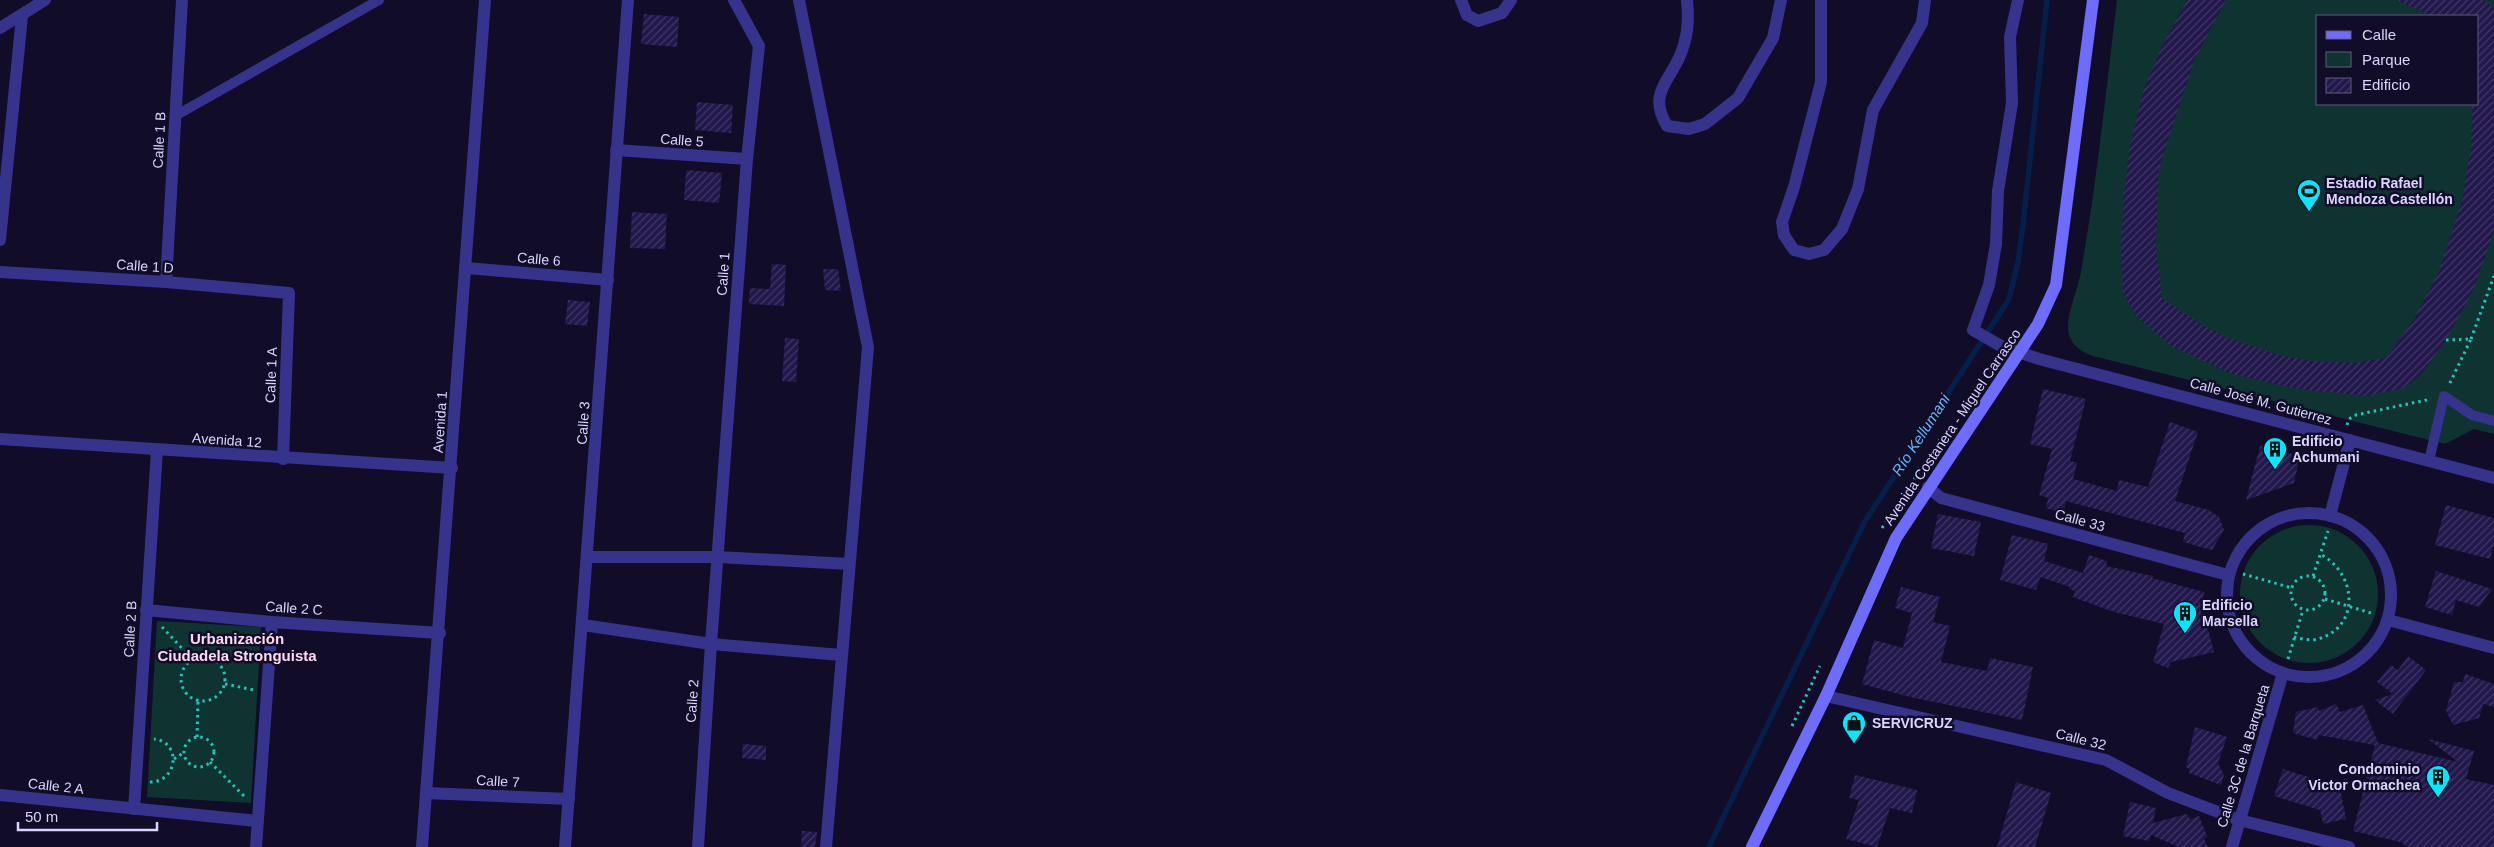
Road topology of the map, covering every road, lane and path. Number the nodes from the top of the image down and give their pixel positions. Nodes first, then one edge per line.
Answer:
1 (45, 0) edge
2 (182, 0) edge
3 (379, 0) edge
4 (485, 0) edge
5 (628, 0) edge
6 (734, 0) edge
7 (799, 0) edge
8 (1461, 0) edge
9 (1511, 0) edge
10 (1687, 0) edge
11 (1781, 0) edge
12 (1821, 0) edge
13 (1925, 0) edge
14 (2018, 0) edge
15 (2093, 0) edge
16 (22, 16) junction
17 (0, 28) edge
18 (176, 116) junction
19 (616, 150) junction
20 (747, 159) junction
21 (0, 240) edge
22 (467, 268) junction
23 (0, 272) edge
24 (2494, 276) edge
25 (608, 280) junction
26 (166, 282) junction
27 (289, 293) joint
28 (2471, 339) junction
29 (2446, 340) dead end
30 (2021, 352) junction
31 (2444, 396) junction
32 (2494, 421) edge
33 (2346, 439) junction
34 (0, 440) edge
35 (157, 450) junction
36 (283, 458) junction
37 (2429, 460) junction
38 (452, 468) junction
39 (2494, 478) edge
40 (1928, 486) junction
41 (2330, 516) junction
42 (2320, 554) junction
43 (588, 557) junction
44 (718, 557) junction
45 (850, 564) junction
46 (2228, 575) junction
47 (2313, 576) junction
48 (2292, 588) junction
49 (2325, 599) junction
50 (2348, 606) junction
51 (146, 610) junction
52 (2303, 610) junction
53 (2388, 620) junction
54 (157, 621) dead end
55 (272, 622) junction
56 (583, 625) junction
57 (440, 633) junction
58 (2294, 638) junction
59 (711, 644) junction
60 (2494, 648) edge
61 (842, 655) junction
62 (192, 659) junction
63 (2283, 673) junction
64 (225, 684) junction
65 (258, 690) dead end
66 (1826, 696) junction
67 (198, 701) junction
68 (197, 737) junction
69 (138, 739) junction
70 (183, 753) junction
71 (174, 759) junction
72 (210, 762) junction
73 (147, 789) dead end
74 (426, 793) junction
75 (0, 795) edge
76 (569, 799) junction
77 (242, 802) dead end
78 (134, 809) junction
79 (2240, 820) junction
80 (258, 821) junction
81 (256, 847) edge
82 (422, 847) edge
83 (565, 847) edge
84 (698, 847) edge
85 (826, 847) edge
86 (1752, 847) edge
87 (2232, 847) edge
88 (2349, 847) edge

1 - 16 street
2 - 18 street, Calle 1 B
3 - 18 lane
4 - 22 street, Avenida 1
5 - 19 street, Calle 3
6 - 20 street, Calle 1
7 - 45 street
8 - 9 street
10 - 11 street
12 - 13 street
14 - 30 street, Calle José M. Gutierrez
15 - 30 street, Avenida Costanera - Miguel Carrasco
16 - 17 street
16 - 21 street
18 - 26 street, Calle 1 B
19 - 20 street, Calle 5
19 - 25 street, Calle 3
20 - 44 street, Calle 1
22 - 25 street, Calle 6
22 - 38 street, Avenida 1
23 - 26 street, Calle 1 D
24 - 28 path
25 - 43 street, Calle 3
26 - 27 street, Calle 1 D
27 - 36 street, Calle 1 A
28 - 29 path
28 - 31 path
30 - 33 street, Calle José M. Gutierrez
30 - 40 street, Avenida Costanera - Miguel Carrasco
31 - 32 lane
31 - 33 path
31 - 37 lane
33 - 37 street, Calle José M. Gutierrez
33 - 41 street
34 - 35 street, Avenida 12
35 - 36 street, Avenida 12
35 - 51 street, Calle 2 B
36 - 38 street, Avenida 12
37 - 39 street, Calle José M. Gutierrez
38 - 57 street, Avenida 1
40 - 46 street, Calle 33
40 - 66 street, Avenida Costanera - Miguel Carrasco
41 - 42 path
41 - 46 street
41 - 53 street
42 - 47 path
42 - 50 path
43 - 44 street
43 - 56 street, Calle 3
44 - 45 street
44 - 59 street, Calle 2
45 - 61 street
46 - 48 path
46 - 63 street
47 - 48 path
47 - 49 path
48 - 52 path
49 - 50 path
49 - 52 path
50 - 53 path
50 - 58 path
51 - 55 street, Calle 2 C
51 - 69 street, Calle 2 B
52 - 58 path
53 - 60 street
53 - 63 street
54 - 62 path
55 - 57 street, Calle 2 C
55 - 80 street
56 - 59 street
56 - 76 street, Calle 3
57 - 74 street, Avenida 1
58 - 63 path
59 - 61 street
59 - 84 street, Calle 2
61 - 85 street
62 - 64 path
62 - 67 path
63 - 79 street, Calle 3C de la Barqueta
64 - 65 path
64 - 67 path
66 - 79 street, Calle 32
66 - 86 street, Avenida Costanera - Miguel Carrasco
67 - 68 path
68 - 70 path
68 - 72 path
69 - 71 path
69 - 78 street, Calle 2 B
70 - 71 path
70 - 72 path
71 - 73 path
72 - 77 path
74 - 76 street, Calle 7
74 - 82 street, Avenida 1
75 - 78 street, Calle 2 A
76 - 83 street, Calle 3
78 - 80 street, Calle 2 A
79 - 87 street, Calle 3C de la Barqueta
79 - 88 street, Calle 32
80 - 81 street

